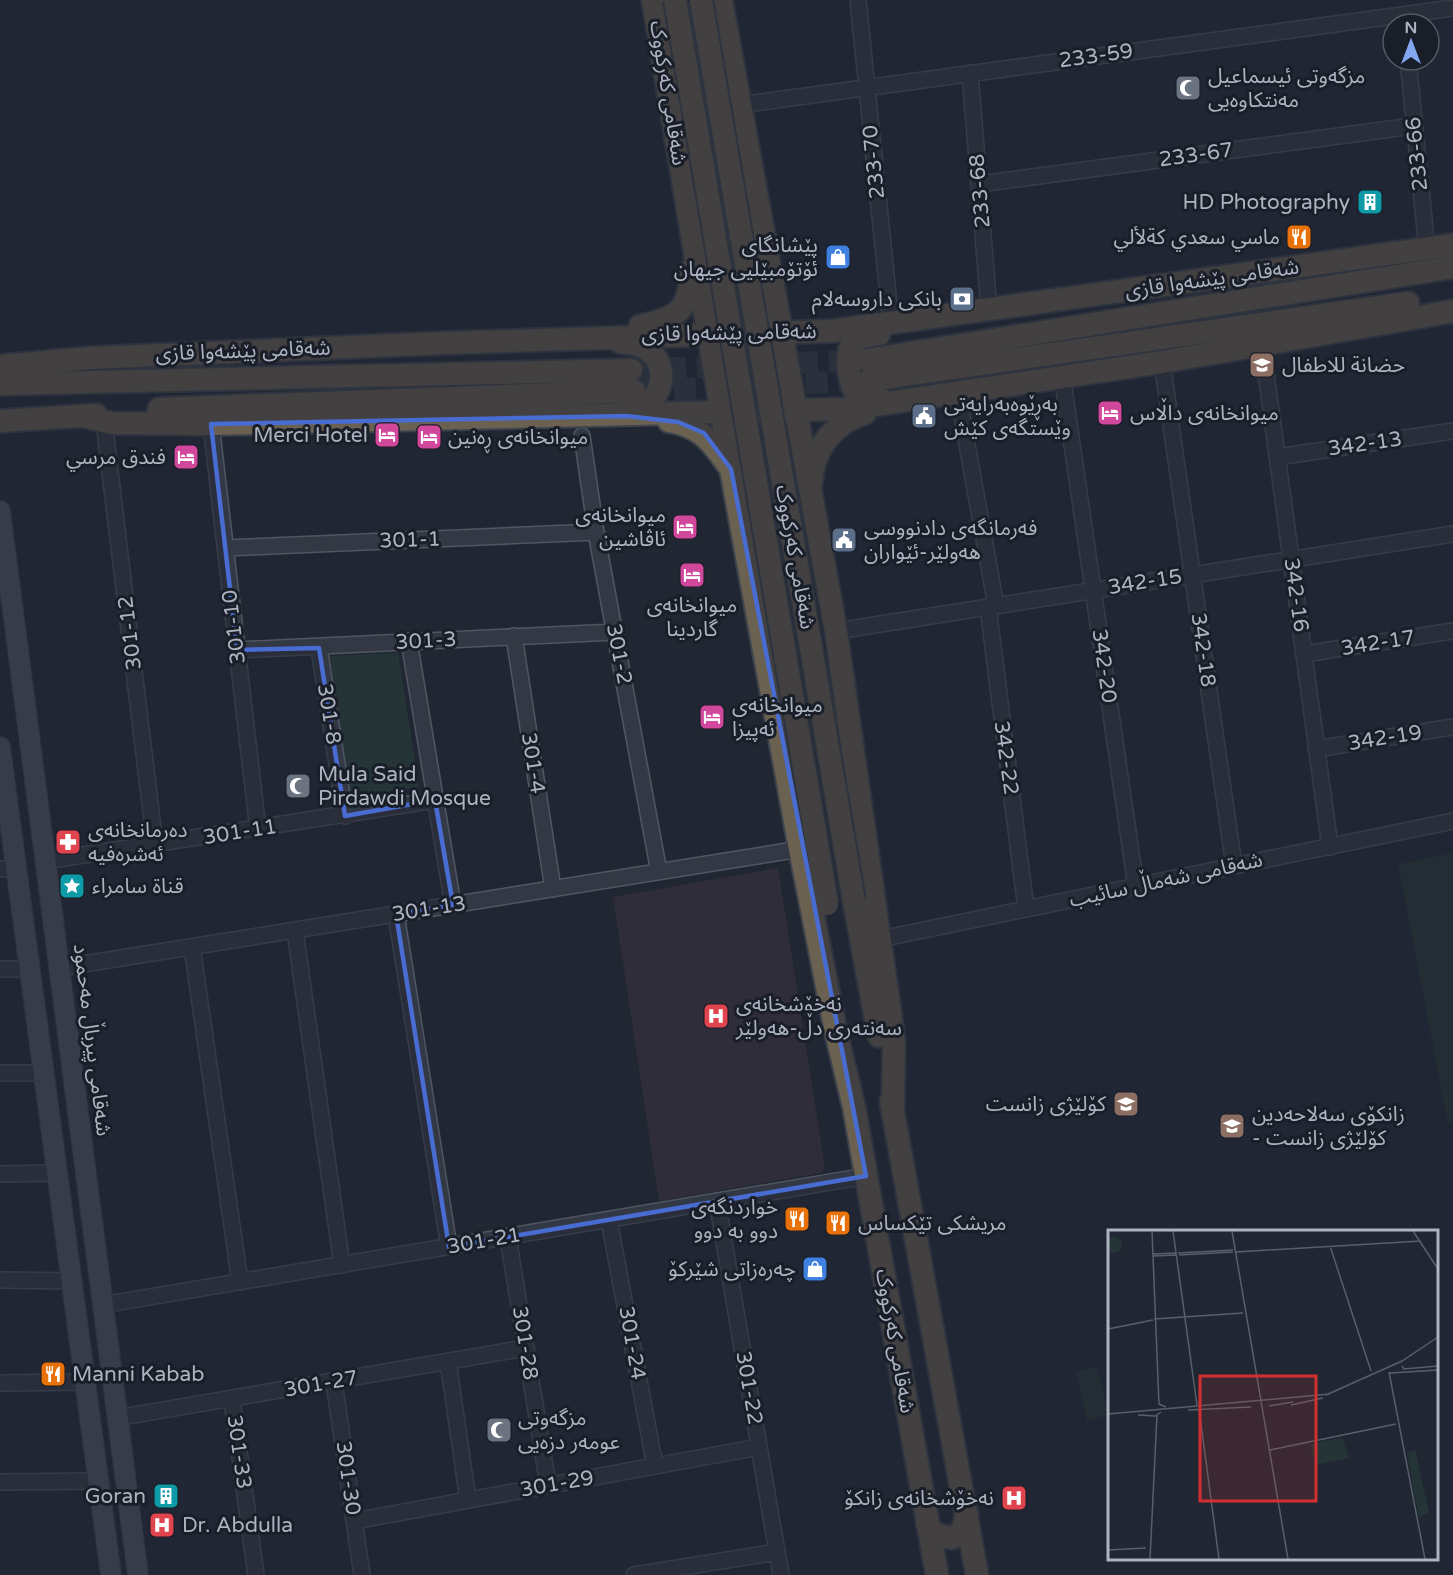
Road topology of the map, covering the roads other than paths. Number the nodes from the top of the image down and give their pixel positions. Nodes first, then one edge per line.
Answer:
1 (653, 0) edge
2 (675, 0) edge
3 (701, 0) edge
4 (722, 0) edge
5 (858, 0) edge
6 (1453, 8) edge
7 (1437, 12) edge
8 (1381, 23) edge
9 (1409, 72) edge
10 (970, 74) junction
11 (867, 87) junction
12 (739, 105) junction
13 (1413, 126) junction
14 (979, 184) junction
15 (685, 198) junction
16 (762, 218) junction
17 (691, 243) junction
18 (1453, 245) edge
19 (1427, 249) junction
20 (1453, 267) edge
21 (1453, 297) edge
22 (778, 299) junction
23 (982, 310) junction
24 (1453, 311) edge
25 (891, 324) junction
26 (831, 331) junction
27 (582, 337) junction
28 (780, 337) junction
29 (716, 341) junction
30 (1262, 344) junction
31 (1162, 362) junction
32 (0, 366) edge
33 (752, 373) junction
34 (1062, 375) junction
35 (0, 384) edge
36 (958, 394) junction
37 (921, 399) junction
38 (896, 403) junction
39 (788, 405) junction
40 (724, 408) junction
41 (83, 416) junction
42 (627, 416) junction
43 (0, 421) edge
44 (105, 422) junction
45 (211, 424) junction
46 (581, 426) junction
47 (1453, 432) edge
48 (1277, 458) junction
49 (730, 469) junction
50 (811, 494) junction
51 (0, 511) edge
52 (817, 527) junction
53 (596, 532) junction
54 (1453, 534) edge
55 (744, 543) junction
56 (225, 548) junction
57 (1291, 559) junction
58 (1192, 575) junction
59 (1093, 590) junction
60 (992, 606) junction
61 (836, 631) junction
62 (615, 632) junction
63 (1453, 632) edge
64 (514, 636) junction
65 (409, 642) junction
66 (319, 648) junction
67 (237, 650) junction
68 (1304, 654) junction
69 (1453, 727) edge
70 (0, 747) edge
71 (1317, 749) junction
72 (1, 767) edge
73 (435, 800) junction
74 (345, 816) junction
75 (1453, 821) edge
76 (258, 830) junction
77 (155, 845) junction
78 (1330, 847) junction
79 (800, 849) junction
80 (45, 861) junction
81 (1234, 866) junction
82 (8, 869) edge
83 (659, 872) junction
84 (1136, 887) junction
85 (553, 889) junction
86 (453, 905) junction
87 (1026, 909) junction
88 (396, 914) junction
89 (295, 931) junction
90 (880, 939) junction
91 (192, 947) junction
92 (59, 968) junction
93 (0, 969) edge
94 (30, 969) junction
95 (0, 1073) edge
96 (44, 1073) junction
97 (854, 1107) junction
98 (893, 1114) junction
99 (58, 1173) junction
100 (0, 1174) edge
101 (866, 1176) junction
102 (717, 1201) junction
103 (609, 1220) junction
104 (508, 1237) junction
105 (449, 1247) junction
106 (342, 1265) junction
107 (0, 1280) edge
108 (73, 1281) junction
109 (240, 1282) junction
110 (102, 1305) junction
111 (526, 1348) junction
112 (447, 1361) junction
113 (87, 1382) junction
114 (334, 1382) junction
115 (0, 1383) edge
116 (232, 1400) junction
117 (116, 1418) junction
118 (759, 1447) junction
119 (655, 1466) junction
120 (99, 1481) junction
121 (0, 1482) edge
122 (548, 1485) junction
123 (468, 1500) junction
124 (967, 1514) junction
125 (354, 1521) junction
126 (927, 1523) junction
127 (777, 1552) junction
128 (111, 1575) edge
129 (138, 1575) edge
130 (256, 1575) edge
131 (362, 1575) edge
132 (634, 1575) edge
133 (781, 1575) edge
134 (937, 1575) edge
135 (944, 1575) edge
136 (975, 1575) edge

1 - 15 highway, شەقامی کەرکووک
2 - 97 highway, شەقامی کەرکووک, bridge
3 - 98 highway, شەقامی کەرکووک, bridge
4 - 12 highway
5 - 11 street, 233-70
6 - 7 street, 233-59
8 - 10 street, 233-59
9 - 13 street, 233-66
10 - 11 street, 233-59
10 - 14 street, 233-68
11 - 12 street, 233-59
11 - 25 street, 233-70
12 - 16 highway
13 - 14 street, 233-67
13 - 19 street, 233-66
14 - 23 street, 233-68
15 - 16 highway
15 - 17 highway, شەقامی کەرکووک
16 - 22 highway
17 - 27 highway
17 - 29 highway, شەقامی کەرکووک
18 - 19 highway, شەقامی پێشەوا قازی
19 - 23 highway, شەقامی پێشەوا قازی
20 - 21 highway, شەقامی پێشەوا قازی
22 - 26 highway
22 - 28 highway
23 - 25 highway, شەقامی پێشەوا قازی
23 - 37 highway
24 - 30 highway, شەقامی پێشەوا قازی
25 - 26 highway, شەقامی پێشەوا قازی
26 - 28 highway
27 - 29 highway, شەقامی پێشەوا قازی
27 - 32 highway, شەقامی پێشەوا قازی
27 - 46 highway
28 - 29 highway, شەقامی پێشەوا قازی
28 - 33 highway
28 - 39 highway
29 - 33 highway
29 - 40 highway
30 - 31 highway, شەقامی پێشەوا قازی
30 - 48 street, 342-16
31 - 34 highway, شەقامی پێشەوا قازی
31 - 58 street, 342-18
33 - 39 highway
33 - 40 highway
34 - 36 highway, شەقامی پێشەوا قازی
34 - 59 street, 342-20
35 - 41 highway, شەقامی پێشەوا قازی
36 - 37 highway, شەقامی پێشەوا قازی
36 - 60 street, 342-22
37 - 38 highway, شەقامی پێشەوا قازی
38 - 39 highway, شەقامی پێشەوا قازی
38 - 50 highway
39 - 40 highway, شەقامی پێشەوا قازی
39 - 50 highway, شەقامی کەرکووک
40 - 42 highway, شەقامی پێشەوا قازی
40 - 49 highway
41 - 43 highway, شەقامی پێشەوا قازی
41 - 44 highway, شەقامی پێشەوا قازی
42 - 46 highway, شەقامی پێشەوا قازی
42 - 49 highway
44 - 45 highway, شەقامی پێشەوا قازی
44 - 77 street, 301-12
45 - 46 highway, شەقامی پێشەوا قازی
45 - 56 street, 301-10
46 - 53 street, 301-2
47 - 48 street, 342-13
48 - 57 street, 342-16
49 - 55 highway, شەقامی کەرکووک
50 - 52 highway, شەقامی کەرکووک
51 - 80 main road, شەقامی پیرباڵ مەحمود
52 - 55 highway
52 - 61 highway, شەقامی کەرکووک
53 - 56 street, 301-1
53 - 62 street, 301-2
54 - 57 street, 342-15
55 - 79 highway, شەقامی کەرکووک
56 - 67 street, 301-10
57 - 58 street, 342-15
57 - 68 street, 342-16
58 - 59 street, 342-15
58 - 81 street, 342-18
59 - 60 street, 342-15
59 - 84 street, 342-20
60 - 61 street, 342-15
60 - 87 street, 342-22
61 - 90 highway, شەقامی کەرکووک
62 - 64 street, 301-3
62 - 83 street, 301-2
63 - 68 street, 342-17
64 - 65 street, 301-3
64 - 85 street, 301-4
65 - 66 street, 301-3
65 - 73 street
66 - 67 street, 301-3
66 - 74 street, 301-8
67 - 76 street, 301-10
68 - 71 street, 342-16
69 - 71 street, 342-19
70 - 72 main road
71 - 78 street, 342-16
72 - 82 main road
73 - 74 street, 301-11
73 - 86 street
74 - 76 street, 301-11
75 - 78 street, شەقامی شەماڵ سائیب
76 - 77 street, 301-11
77 - 80 street, 301-11
78 - 81 street, شەقامی شەماڵ سائیب
79 - 83 street, 301-13
79 - 97 highway, شەقامی کەرکووک
80 - 92 main road, شەقامی پیرباڵ مەحمود
81 - 84 street, شەقامی شەماڵ سائیب
82 - 94 main road
83 - 85 street, 301-13
84 - 87 street, شەقامی شەماڵ سائیب
85 - 86 street, 301-13
86 - 88 street, 301-13
87 - 90 street, شەقامی شەماڵ سائیب
88 - 89 street, 301-13
88 - 105 street
89 - 91 street, 301-13
89 - 106 street
90 - 98 highway, شەقامی کەرکووک
91 - 92 street, 301-13
91 - 109 street
92 - 110 main road, شەقامی پیرباڵ مەحمود
93 - 94 street
94 - 96 main road
95 - 96 street
96 - 99 main road
97 - 101 highway, شەقامی کەرکووک
98 - 124 highway, شەقامی کەرکووک
99 - 100 street
99 - 108 main road
101 - 102 street, 301-21
101 - 126 highway, شەقامی کەرکووک
102 - 103 street, 301-21
102 - 118 street, 301-22
103 - 104 street, 301-21
103 - 119 street, 301-24
104 - 105 street, 301-21
104 - 111 street, 301-28
105 - 106 street, 301-21
106 - 109 street, 301-21
107 - 108 street
108 - 113 main road
109 - 110 street, 301-21
110 - 117 main road, شەقامی پیرباڵ مەحمود
111 - 112 street, 301-27
111 - 122 street, 301-28
112 - 114 street, 301-27
112 - 123 street
113 - 115 street
113 - 120 main road
114 - 116 street, 301-27
114 - 125 street, 301-30
116 - 117 street, 301-27
116 - 130 street, 301-33
117 - 129 main road, شەقامی پیرباڵ مەحمود
118 - 119 street, 301-29
118 - 127 street, 301-22
119 - 122 street, 301-29
120 - 121 street
120 - 128 main road
122 - 123 street, 301-29
123 - 125 street, 301-29
124 - 126 highway
124 - 136 highway, شەقامی کەرکووک
125 - 131 street, 301-30
126 - 134 highway, شەقامی کەرکووک
127 - 132 street
127 - 133 street, 301-22
135 - 136 highway

